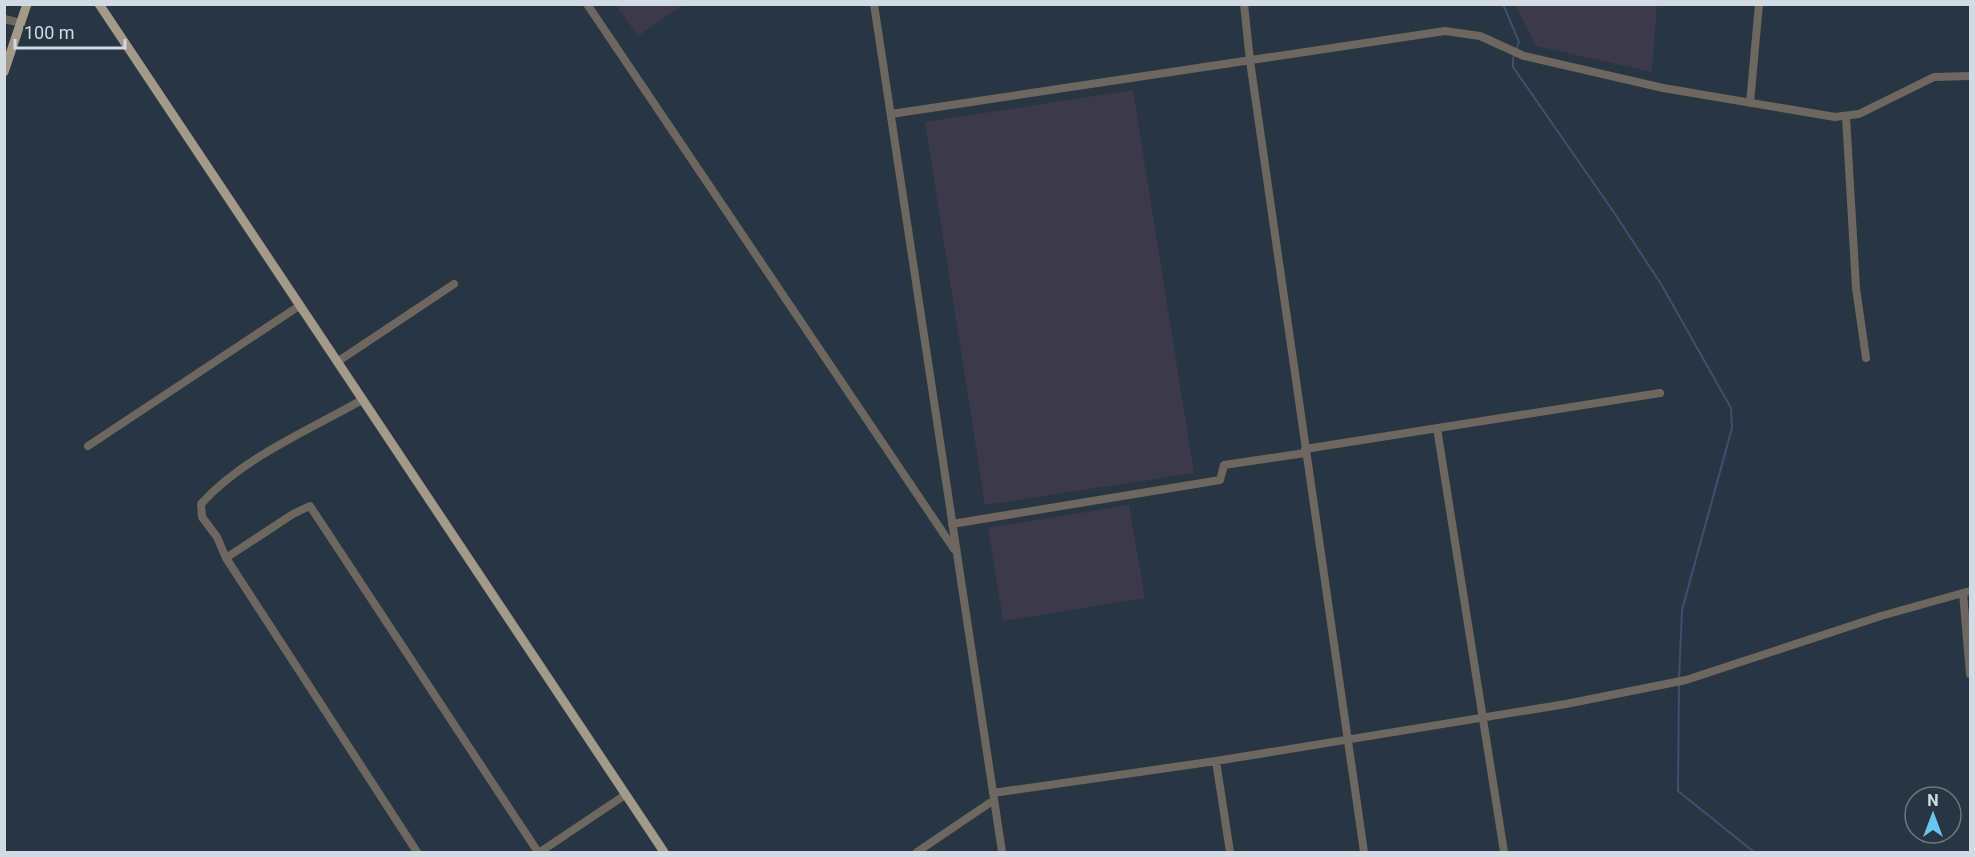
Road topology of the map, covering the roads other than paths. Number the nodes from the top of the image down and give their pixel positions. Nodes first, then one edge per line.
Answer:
1 (27, 4) edge
2 (99, 4) edge
3 (587, 4) edge
4 (874, 4) edge
5 (1244, 4) edge
6 (1759, 4) edge
7 (4, 19) edge
8 (21, 23) junction
9 (1250, 61) junction
10 (4, 72) edge
11 (1971, 76) edge
12 (1750, 103) junction
13 (891, 114) junction
14 (1846, 116) junction
15 (454, 284) dead end
16 (299, 306) junction
17 (1866, 358) dead end
18 (337, 362) junction
19 (1660, 393) dead end
20 (362, 400) junction
21 (1437, 428) junction
22 (88, 446) dead end
23 (1305, 451) junction
24 (952, 524) junction
25 (957, 553) junction
26 (226, 558) junction
27 (1967, 592) edge
28 (1971, 674) edge
29 (1483, 717) junction
30 (1347, 739) junction
31 (1216, 760) junction
32 (625, 795) junction
33 (994, 796) junction
34 (417, 852) edge
35 (539, 852) edge
36 (664, 852) edge
37 (917, 852) edge
38 (1002, 852) edge
39 (1230, 852) edge
40 (1364, 852) edge
41 (1504, 852) edge

1 - 8 main road
2 - 16 main road
3 - 25 street
4 - 13 street
5 - 9 street
6 - 12 street
7 - 8 street
8 - 10 main road
9 - 12 street
9 - 13 street
9 - 23 street
11 - 14 street
12 - 14 street
13 - 24 street
14 - 17 street
15 - 18 street
16 - 18 main road
16 - 22 street
18 - 20 main road
19 - 21 street
20 - 26 street
20 - 32 main road
21 - 23 street
21 - 29 street
23 - 24 street
23 - 30 street
24 - 25 street
25 - 33 street
26 - 34 street
26 - 35 street
27 - 28 street
27 - 29 street
29 - 30 street
29 - 41 street
30 - 31 street
30 - 40 street
31 - 33 street
31 - 39 street
32 - 35 street
32 - 36 main road
33 - 37 street
33 - 38 street

